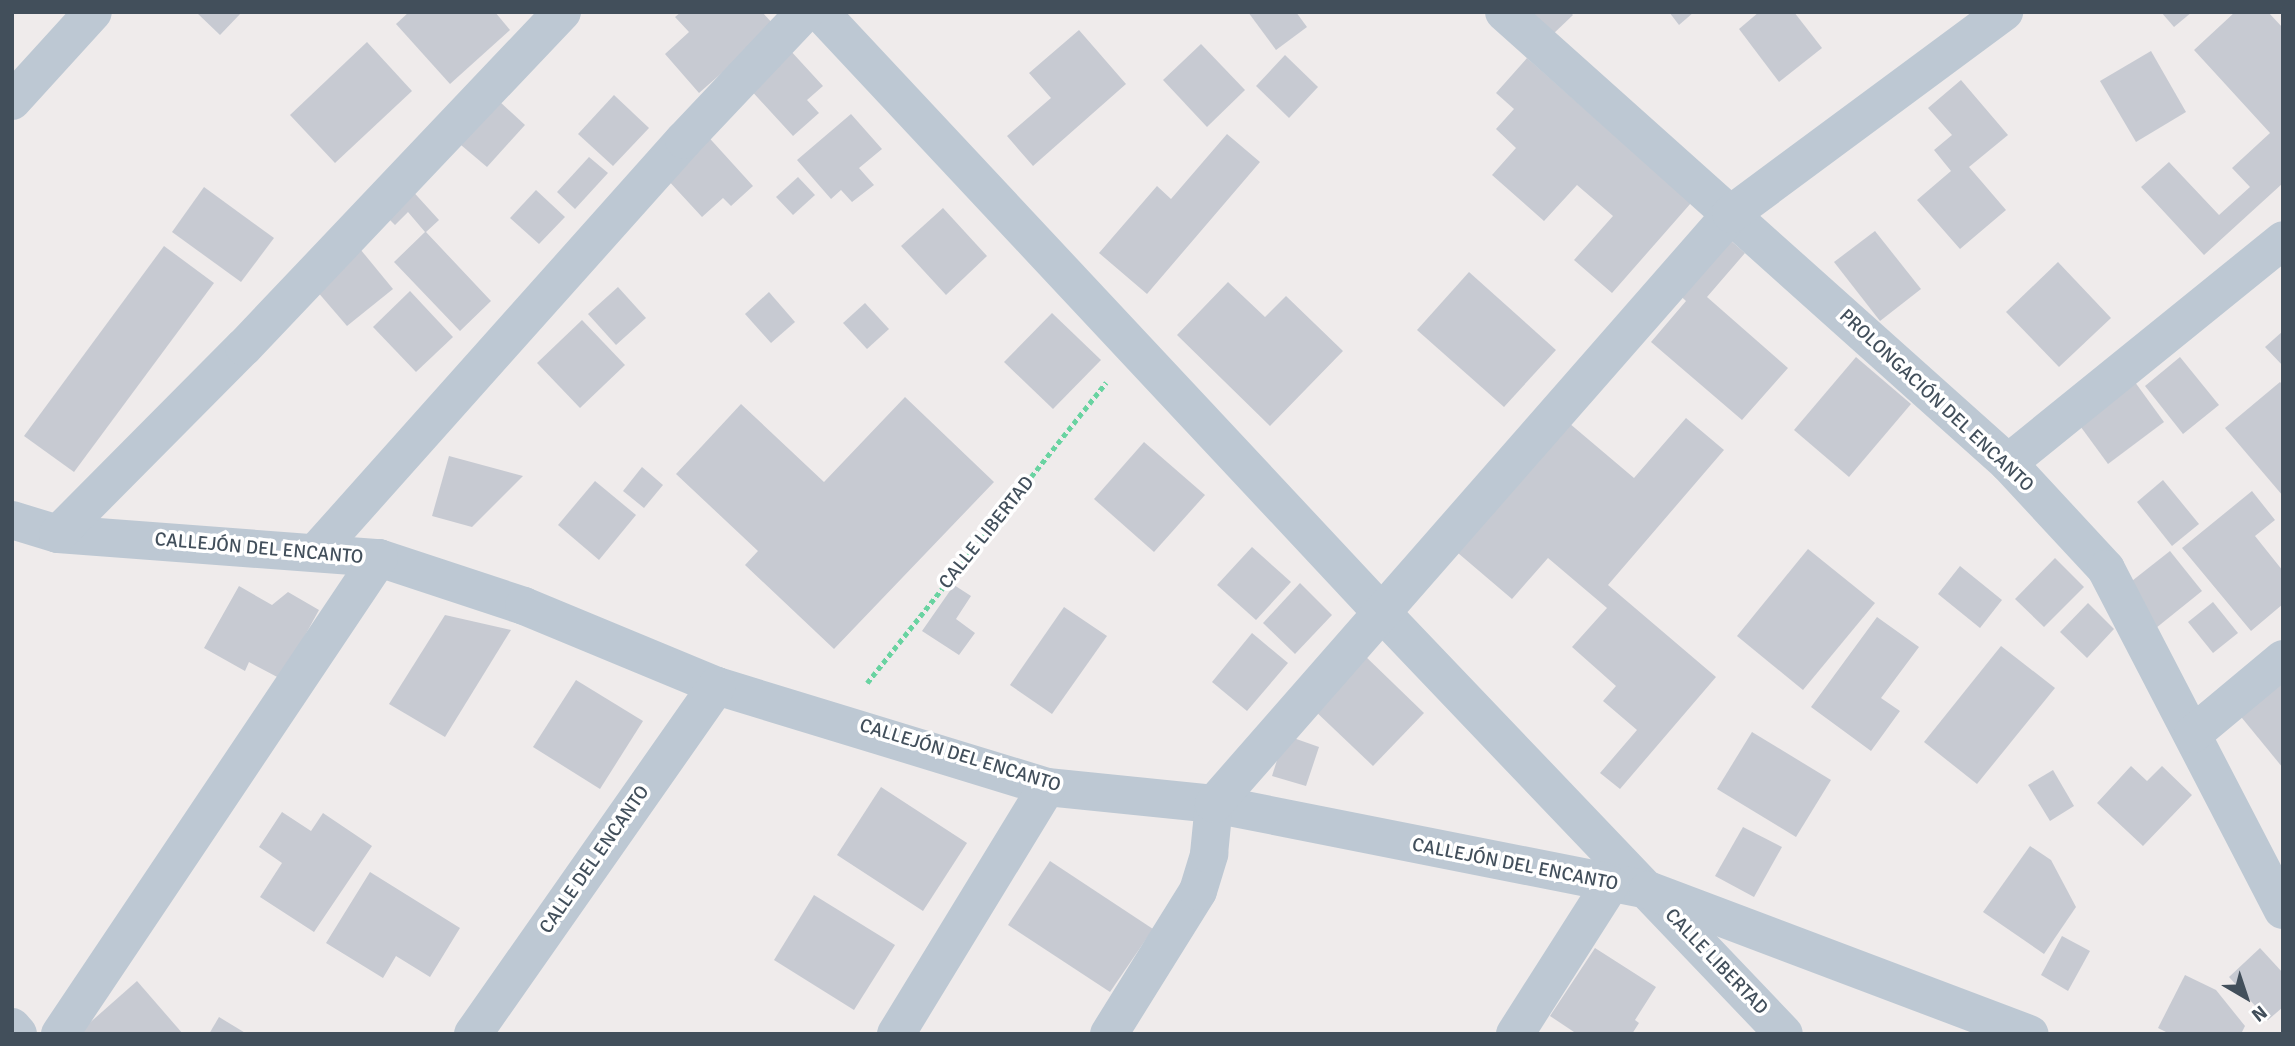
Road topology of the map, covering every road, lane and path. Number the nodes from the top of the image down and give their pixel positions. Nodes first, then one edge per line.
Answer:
1 (93, 12) edge
2 (562, 12) edge
3 (805, 12) edge
4 (820, 12) edge
5 (1504, 12) edge
6 (2004, 12) edge
7 (12, 101) edge
8 (1731, 214) junction
9 (2283, 240) edge
10 (1135, 347) junction
11 (2008, 463) junction
12 (12, 520) edge
13 (58, 534) junction
14 (317, 551) junction
15 (379, 558) junction
16 (1384, 615) junction
17 (2283, 659) edge
18 (717, 685) junction
19 (838, 720) junction
20 (2193, 734) junction
21 (1047, 787) junction
22 (1214, 804) junction
23 (1610, 885) junction
24 (1648, 890) junction
25 (2283, 910) edge
26 (12, 1027) edge
27 (18, 1034) edge
28 (60, 1034) edge
29 (473, 1034) edge
30 (896, 1034) edge
31 (1109, 1034) edge
32 (1515, 1034) edge
33 (1784, 1034) edge
34 (2030, 1034) edge

1 - 7 street
2 - 13 street
3 - 14 street
4 - 10 street, CALLE LIBERTAD
5 - 8 street, PROLONGACIÓN DEL ENCANTO
6 - 8 street
8 - 11 street, PROLONGACIÓN DEL ENCANTO
8 - 16 street
9 - 11 street
10 - 16 street, CALLE LIBERTAD
10 - 19 path, CALLE LIBERTAD
11 - 20 street, PROLONGACIÓN DEL ENCANTO
12 - 13 street, CALLEJÓN DEL ENCANTO
13 - 14 street, CALLEJÓN DEL ENCANTO
14 - 15 street, CALLEJÓN DEL ENCANTO
15 - 18 street, CALLEJÓN DEL ENCANTO
15 - 28 street
16 - 22 street
16 - 24 street, CALLE LIBERTAD
17 - 20 street
18 - 19 street, CALLEJÓN DEL ENCANTO
18 - 29 street, CALLE DEL ENCANTO
19 - 21 street, CALLEJÓN DEL ENCANTO
20 - 25 street, PROLONGACIÓN DEL ENCANTO
21 - 22 street, CALLEJÓN DEL ENCANTO
21 - 30 street
22 - 23 street, CALLEJÓN DEL ENCANTO
22 - 31 street
23 - 24 street, CALLEJÓN DEL ENCANTO
23 - 32 street
24 - 33 street, CALLE LIBERTAD
24 - 34 street, CALLEJÓN DEL ENCANTO
26 - 27 street

